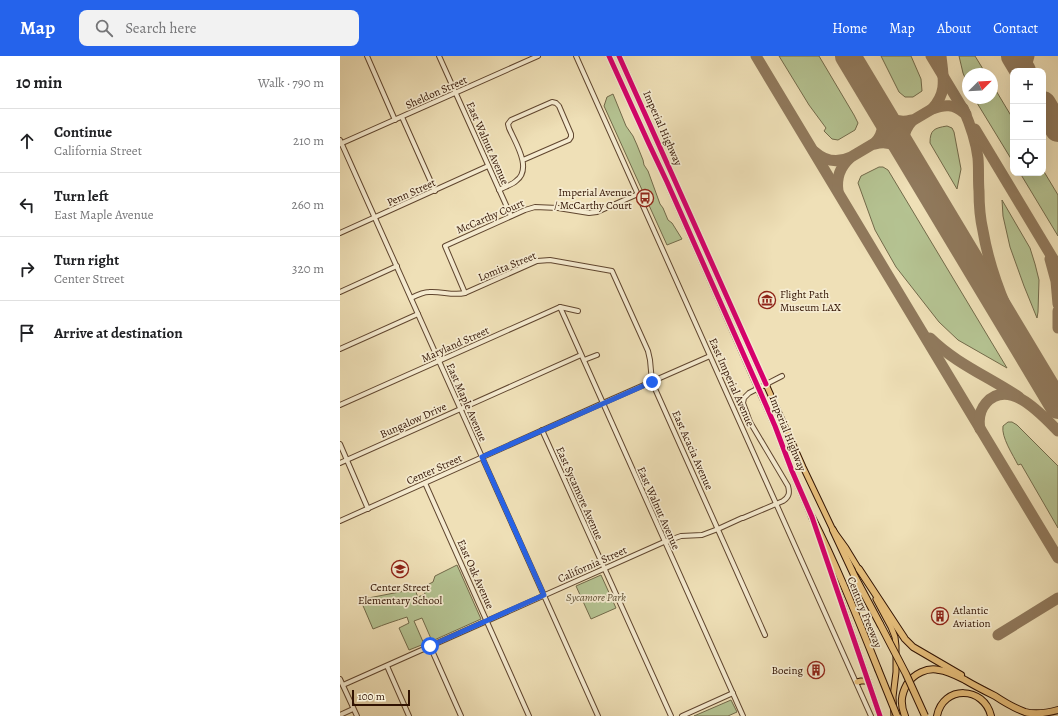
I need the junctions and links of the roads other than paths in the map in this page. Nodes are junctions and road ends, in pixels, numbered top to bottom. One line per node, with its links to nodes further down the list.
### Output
1 (367, 56): 9 (street)
2 (439, 56): 7 (street, East Walnut Avenue)
3 (538, 56): 7 (street, Sheldon Street)
4 (576, 56): 17 (street, East Imperial Avenue)
5 (609, 56): 14 (main road, Imperial Highway)
6 (619, 56): 13 (main road, Imperial Highway)
7 (456, 93): 8 (street, Sheldon Street); 12 (street, East Walnut Avenue)
8 (402, 117): 9 (street, Sheldon Street); 16 (street)
9 (395, 120): 10 (street, Sheldon Street)
10 (340, 142): 19 (street, East Maple Avenue)
11 (523, 160): 11 (street); 15 (street)
12 (488, 166): 15 (street, East Walnut Avenue); 16 (street, Penn Street)
13 (674, 178): 14 (main road); 37 (main road, Imperial Highway)
14 (667, 182): 38 (main road, Imperial Highway)
15 (499, 190): 18 (street, East Walnut Avenue)
16 (435, 191): 19 (street, Penn Street)
17 (638, 194): 18 (street, McCarthy Court); 32 (street, East Imperial Avenue)
18 (510, 216): 24 (street, McCarthy Court)
19 (375, 218): 20 (street, Penn Street); 21 (street, East Maple Avenue)
20 (340, 233)
21 (397, 266): 23 (street); 25 (street, East Maple Avenue)
22 (612, 271): 24 (street, Lomita Street); 36 (street, East Acacia Avenue)
23 (340, 292)
24 (466, 292): 25 (street, Lomita Street)
25 (411, 298): 28 (street, East Maple Avenue)
26 (560, 307): 27 (street); 30 (street, East Walnut Avenue); 34 (street, Maryland Street)
27 (578, 311)
28 (418, 314): 29 (street); 34 (street, East Maple Avenue)
29 (340, 349)
30 (581, 355): 33 (street, East Walnut Avenue); 41 (street, Bungalow Drive)
31 (597, 355): 33 (street)
32 (710, 356): 36 (street, Center Street); 48 (street, East Imperial Avenue)
33 (584, 360): 39 (street, East Walnut Avenue)
34 (439, 361): 40 (street, Maryland Street); 41 (street, East Maple Avenue)
35 (782, 376): 37 (street, California Street)
36 (652, 382): 39 (street, Center Street); 52 (street, East Acacia Avenue)
37 (766, 384): 38 (street, California Street); 53 (main road, Imperial Highway)
38 (758, 388): 48 (street, California Street); 50 (main road, Imperial Highway)
39 (603, 403): 42 (street, Center Street); 54 (street, East Walnut Avenue)
40 (340, 405)
41 (461, 409): 44 (street, East Maple Avenue); 45 (street, Bungalow Drive)
42 (542, 430): 44 (street, Center Street); 55 (street, East Sycamore Avenue)
43 (340, 444): 45 (street)
44 (482, 457): 47 (street, Center Street); 57 (street, East Maple Avenue)
45 (347, 460): 46 (street, Bungalow Drive); 49 (street)
46 (340, 462)
47 (425, 483): 49 (street, Center Street); 58 (street, East Oak Avenue)
48 (777, 503): 52 (street, California Street); 63 (street, East Imperial Avenue)
49 (368, 509): 51 (street, Center Street)
50 (812, 517): 64 (main road, Imperial Highway); 82 (highway, Century Freeway, bridge)
51 (340, 521)
52 (718, 529): 54 (street, California Street); 59 (street, East Acacia Avenue)
53 (833, 530): 56 (main road, Imperial Highway); 84 (highway, Century Freeway, bridge)
54 (664, 542): 55 (street, California Street); 67 (street, East Walnut Avenue)
55 (604, 568): 57 (street, California Street); 77 (street, East Sycamore Avenue)
56 (858, 569): 66 (highway); 82 (main road, Imperial Highway)
57 (544, 595): 58 (street, California Street); 76 (street, East Maple Avenue)
58 (487, 621): 60 (street, California Street); 75 (street, East Oak Avenue)
59 (765, 635)
60 (430, 646): 61 (street, California Street); 74 (street)
61 (387, 666): 65 (street, California Street); 73 (street)
62 (340, 679): 65 (street)
63 (857, 682): 64 (main road); 80 (street, East Imperial Avenue)
64 (868, 682): 81 (main road, Imperial Highway)
65 (343, 685): 68 (street)
66 (985, 691): 69 (highway); 83 (highway)
67 (733, 693): 78 (street); 79 (street, East Walnut Avenue)
68 (353, 709): 71 (street); 72 (street)
69 (1058, 711): 86 (highway)
70 (938, 713): 85 (highway)
71 (340, 714)
72 (356, 716)
73 (409, 716)
74 (461, 716)
75 (529, 716)
76 (598, 716)
77 (671, 716)
78 (682, 716)
79 (743, 716)
80 (872, 716)
81 (880, 716)
82 (895, 716)
83 (905, 716)
84 (925, 716)
85 (991, 716)
86 (1048, 716)

